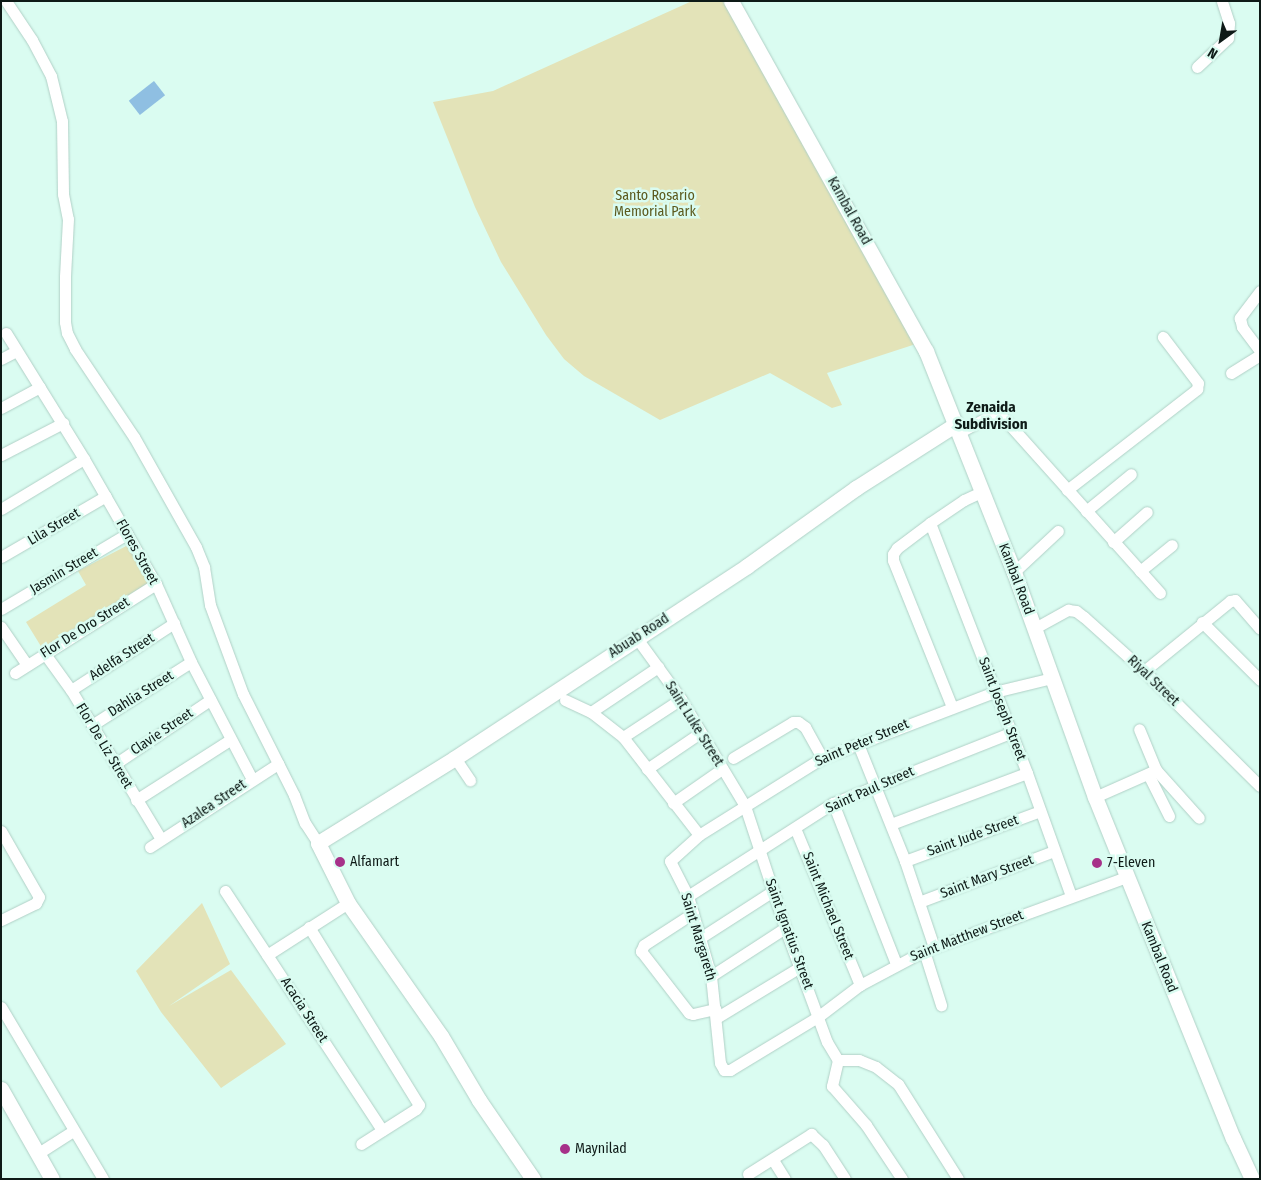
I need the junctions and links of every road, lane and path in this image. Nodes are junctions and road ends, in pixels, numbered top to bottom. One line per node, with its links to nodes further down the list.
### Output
1 (6, 1): 70 (street)
2 (731, 1): 16 (main road, Kambal Road)
3 (1222, 1): 4 (street)
4 (1197, 67)
5 (1260, 291): 9 (street)
6 (6, 333): 8 (street, Flores Street)
7 (1163, 337): 20 (street)
8 (16, 351): 11 (street); 13 (street, Flores Street)
9 (1260, 351)
10 (1260, 355): 12 (street)
11 (1, 360)
12 (1231, 373)
13 (40, 387): 14 (street); 15 (street, Flores Street)
14 (1, 408)
15 (62, 423): 17 (street); 18 (street, Flores Street)
16 (958, 428): 20 (street); 21 (main road, Kambal Road); 66 (main road, Abuab Road)
17 (1, 455)
18 (84, 459): 22 (street, Flores Street); 23 (street)
19 (1131, 474): 24 (street)
20 (1067, 490): 24 (street)
21 (983, 491): 26 (street); 33 (main road, Kambal Road)
22 (106, 496): 28 (street, Flores Street); 31 (street, Lila Street)
23 (1, 509)
24 (1086, 511): 29 (street)
25 (1147, 512): 29 (street)
26 (930, 523): 53 (street, Saint Joseph Street); 57 (street)
27 (1058, 531): 33 (street)
28 (127, 534): 34 (street, Flores Street); 36 (street, Jasmin Street)
29 (1113, 542): 32 (street)
30 (1172, 545): 32 (street)
31 (1, 557)
32 (1140, 571): 35 (street)
33 (1014, 572): 41 (main road, Kambal Road)
34 (156, 584): 39 (street, Flores Street); 44 (street, Flor De Oro Street)
35 (1160, 593)
36 (1, 609)
37 (1255, 613): 38 (street); 42 (street)
38 (1202, 622): 48 (street); 51 (street)
39 (174, 624): 45 (street, Flores Street); 52 (street, Adelfa Street)
40 (1, 627): 46 (street)
41 (1035, 628): 48 (street, Riyal Street); 50 (main road, Kambal Road)
42 (1260, 629)
43 (641, 644): 47 (street, Saint Luke Street)
44 (45, 654): 46 (street, Flor De Oro Street); 52 (street, Flor De Liz Street)
45 (191, 662): 54 (street, Flores Street); 59 (street, Dahlia Street)
46 (27, 665): 49 (street, Flor De Oro Street)
47 (658, 667): 56 (street, Saint Luke Street); 58 (street)
48 (1144, 671): 78 (street, Riyal Street)
49 (15, 673)
50 (1052, 678): 53 (street, Saint Peter Street); 79 (main road, Kambal Road)
51 (1260, 680)
52 (71, 690): 59 (street, Flor De Liz Street)
53 (994, 692): 57 (street, Saint Peter Street); 62 (street, Saint Joseph Street)
54 (210, 700): 64 (street, Flores Street); 69 (street, Clavie Street)
55 (565, 700): 58 (street)
56 (681, 700): 61 (street, Saint Luke Street); 63 (street)
57 (952, 707): 65 (street, Saint Peter Street)
58 (591, 712): 63 (street)
59 (92, 725): 69 (street, Flor De Liz Street)
60 (1139, 729): 73 (street)
61 (700, 733): 71 (street, Saint Luke Street); 72 (street)
62 (1010, 733): 74 (street, Saint Joseph Street); 77 (street, Saint Paul Street)
63 (623, 738): 72 (street)
64 (230, 740): 75 (street, Flores Street); 80 (street)
65 (858, 744): 68 (street, Saint Peter Street); 77 (street)
66 (455, 758): 76 (street); 92 (main road, Abuab Road)
67 (733, 758): 68 (street)
68 (822, 758): 83 (street, Saint Peter Street)
69 (115, 764): 80 (street, Flor De Liz Street)
70 (278, 764): 75 (street, Azalea Street); 92 (street)
71 (722, 769): 81 (street); 83 (street, Saint Luke Street)
72 (647, 770): 81 (street)
73 (1152, 772): 79 (street); 85 (street); 86 (street)
74 (1026, 773): 84 (street, Saint Joseph Street); 87 (street)
75 (252, 779): 91 (street, Azalea Street)
76 (470, 780)
77 (876, 785): 82 (street, Saint Paul Street); 87 (street)
78 (1260, 786)
79 (1095, 797): 98 (main road, Kambal Road)
80 (136, 800): 91 (street, Flor De Liz Street)
81 (673, 802): 90 (street)
82 (833, 803): 88 (street, Saint Paul Street); 112 (street)
83 (745, 806): 90 (street, Saint Peter Street); 94 (street, Saint Ignatius Street)
84 (1040, 811): 95 (street, Saint Joseph Street); 96 (street, Saint Jude Street)
85 (1169, 816)
86 (1199, 818)
87 (891, 824): 96 (street)
88 (795, 828): 94 (street, Saint Paul Street); 115 (street, Saint Michael Street)
89 (1, 831): 106 (street)
90 (699, 836): 97 (street, Saint Peter Street)
91 (161, 839): 93 (street, Azalea Street)
92 (318, 843): 104 (main road)
93 (150, 847)
94 (759, 851): 99 (street, Saint Ignatius Street); 101 (street, Saint Paul Street)
95 (1054, 851): 102 (street, Saint Joseph Street); 103 (street, Saint Mary Street)
96 (905, 861): 103 (street)
97 (670, 866): 101 (street, Saint Margareth)
98 (1126, 877): 102 (street, Saint Matthew Street); 136 (main road, Kambal Road)
99 (772, 890): 108 (street, Saint Ignatius Street); 109 (street)
100 (225, 891): 111 (street, Acacia Street)
101 (688, 896): 105 (street, Saint Margareth)
102 (1071, 896): 110 (street, Saint Matthew Street)
103 (919, 902): 110 (street)
104 (348, 903): 107 (street); 131 (main road)
105 (692, 913): 109 (street, Saint Margareth); 118 (street)
106 (2, 918)
107 (309, 928): 111 (street); 124 (street)
108 (785, 928): 113 (street, Saint Ignatius Street); 114 (street)
109 (700, 938): 114 (street, Saint Margareth)
110 (929, 949): 112 (street, Saint Matthew Street); 116 (street)
111 (267, 955): 124 (street, Acacia Street)
112 (896, 964): 115 (street, Saint Matthew Street)
113 (800, 967): 118 (street); 119 (street, Saint Ignatius Street)
114 (711, 976): 118 (street, Saint Margareth)
115 (860, 985): 119 (street, Saint Matthew Street)
116 (941, 1005)
117 (1, 1007): 123 (street)
118 (716, 1014): 121 (street, Saint Margareth)
119 (819, 1016): 120 (street, Saint Ignatius Street); 121 (street, Saint Matthew Street)
120 (838, 1060): 134 (street); 135 (street)
121 (724, 1070)
122 (1, 1090): 126 (main road)
123 (73, 1130): 126 (street); 130 (street)
124 (382, 1130): 125 (street)
125 (361, 1144)
126 (37, 1154): 129 (main road)
127 (773, 1160): 128 (street); 132 (street); 133 (street)
128 (748, 1174)
129 (52, 1179)
130 (103, 1179)
131 (534, 1179)
132 (785, 1179)
133 (845, 1179)
134 (902, 1179)
135 (958, 1179)
136 (1252, 1179)

